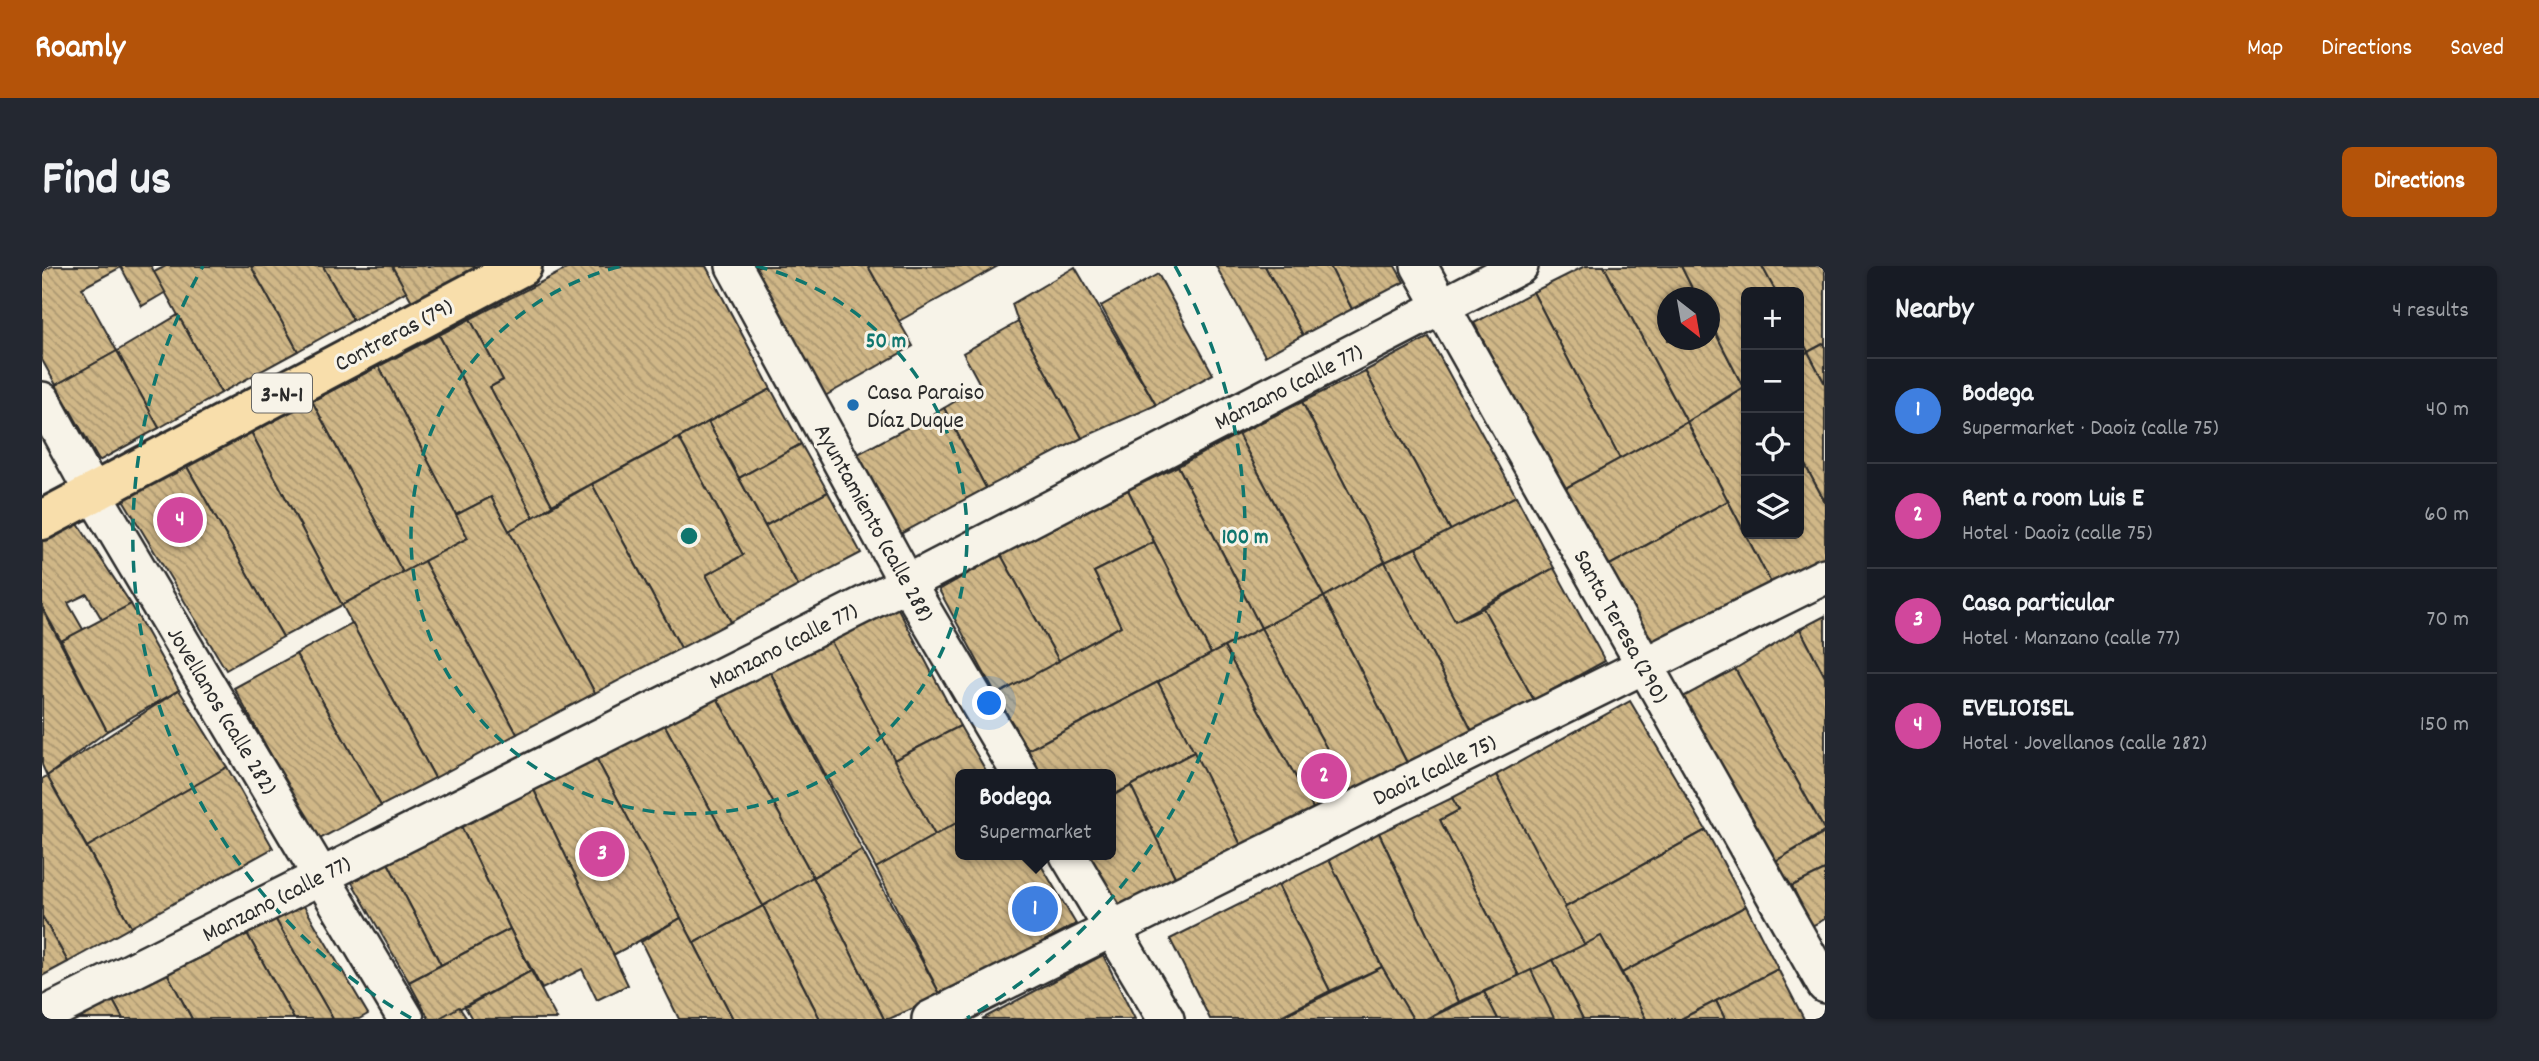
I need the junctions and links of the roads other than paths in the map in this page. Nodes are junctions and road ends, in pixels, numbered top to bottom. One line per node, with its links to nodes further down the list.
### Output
1 (522, 266): 7 (main road, Contreras (79) / 3-N-1)
2 (734, 266): 10 (street, Ayuntamiento (calle 288))
3 (1419, 266): 5 (street, Santa Teresa (290))
4 (1520, 266): 5 (street, Manzano (calle 77))
5 (1442, 306): 10 (street, Manzano (calle 77)); 11 (street, Santa Teresa (290))
6 (42, 400): 7 (street, Jovellanos (calle 282))
7 (93, 493): 8 (main road, Contreras (79) / 3-N-1); 14 (street, Jovellanos (calle 282))
8 (42, 520)
9 (1825, 576): 11 (street, Daoiz (calle 75))
10 (907, 583): 12 (street, Ayuntamiento (calle 288)); 14 (street, Manzano (calle 77))
11 (1644, 666): 15 (street, Daoiz (calle 75)); 16 (street, Santa Teresa (290))
12 (1017, 769)
13 (1071, 860): 15 (street)
14 (321, 875): 17 (street, Manzano (calle 77)); 18 (street, Jovellanos (calle 282))
15 (1112, 929): 19 (street, Daoiz (calle 75)); 20 (street)
16 (1825, 985)
17 (42, 1016)
18 (406, 1019)
19 (930, 1019)
20 (1166, 1019)

